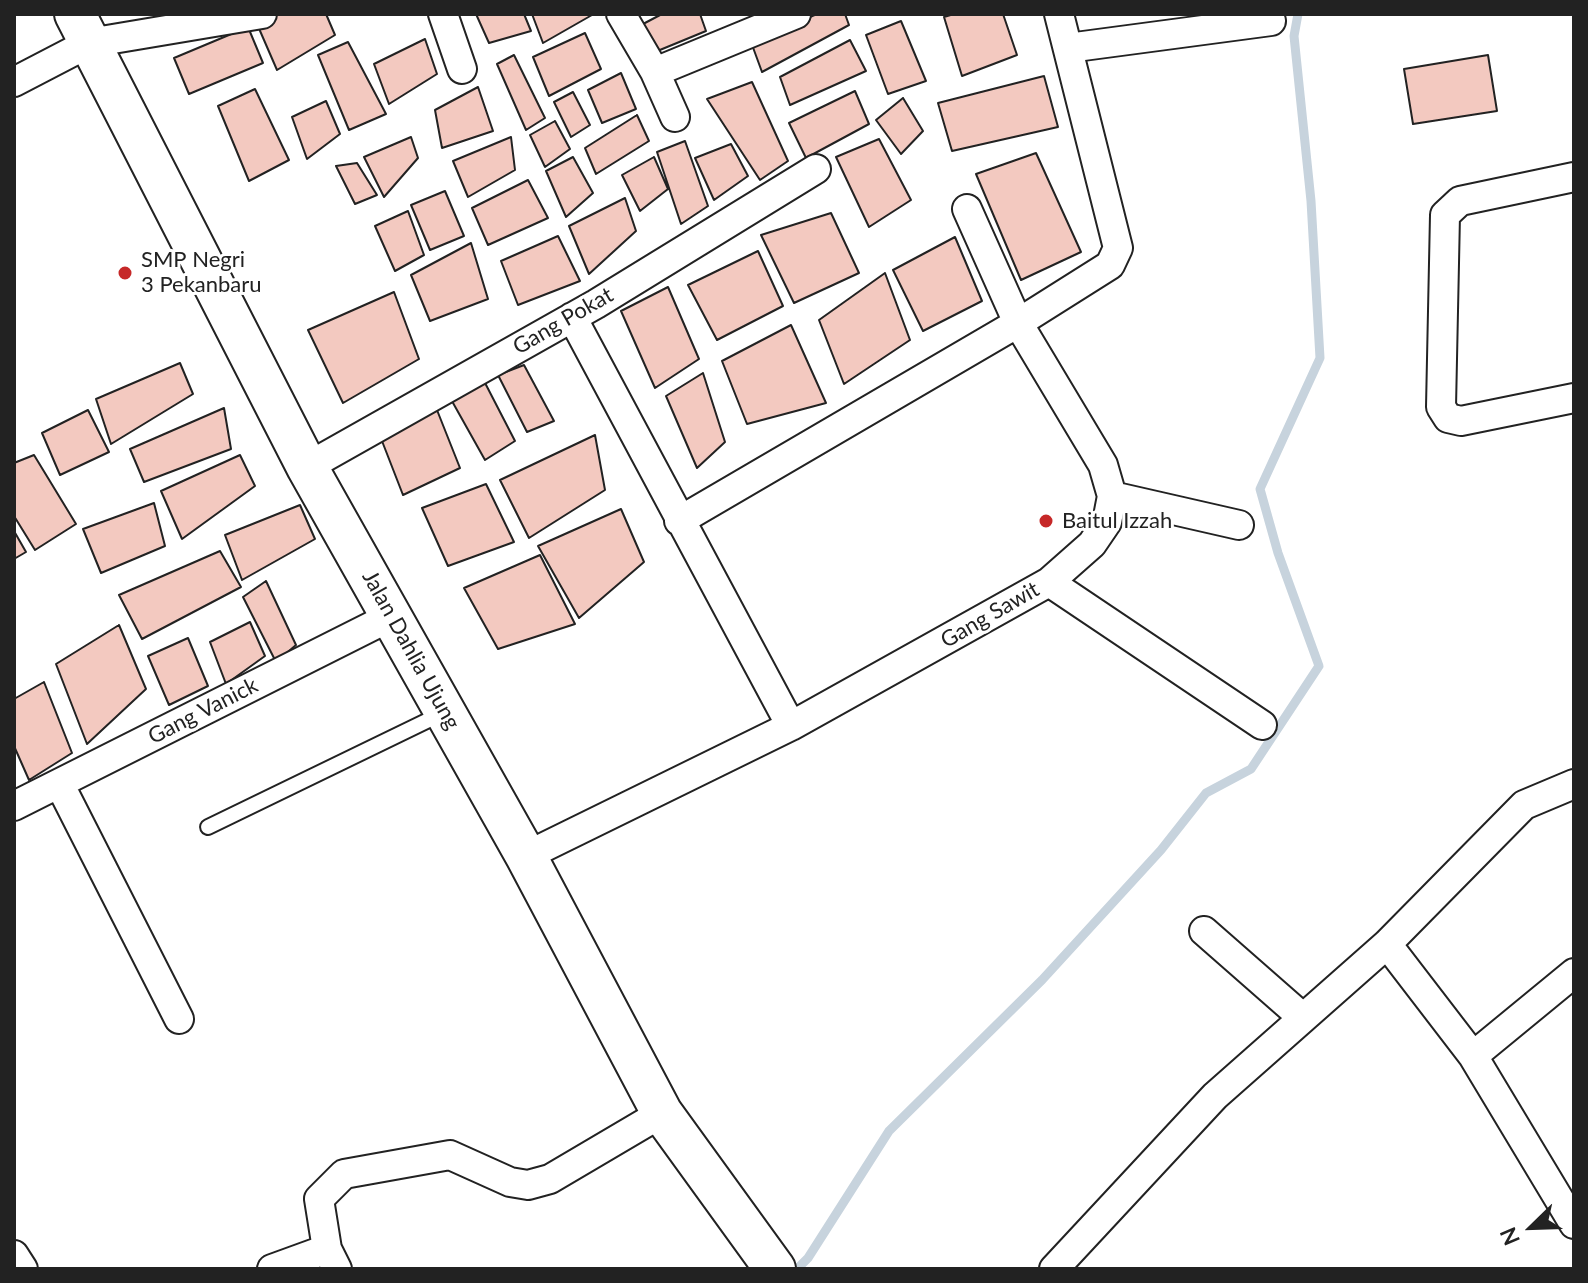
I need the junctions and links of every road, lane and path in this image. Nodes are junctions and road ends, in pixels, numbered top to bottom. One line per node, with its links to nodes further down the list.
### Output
1 (262, 14): 7 (street)
2 (443, 14): 9 (street)
3 (621, 14): 10 (street)
4 (796, 14): 10 (street)
5 (1059, 14): 8 (street)
6 (1271, 21): 8 (street)
7 (82, 28): 11 (street); 19 (main road, Jalan Dahlia Ujung)
8 (1068, 48): 17 (street)
9 (462, 69)
10 (655, 72): 12 (street)
11 (14, 82)
12 (675, 117)
13 (816, 169): 16 (street, Gang Pokat)
14 (1574, 177): 18 (street)
15 (967, 209): 17 (street)
16 (572, 317): 19 (street, Gang Pokat); 21 (street)
17 (1018, 323): 20 (street); 21 (street)
18 (1574, 398)
19 (307, 467): 24 (main road, Jalan Dahlia Ujung)
20 (1112, 496): 22 (street); 23 (street)
21 (679, 521): 27 (street)
22 (1239, 525)
23 (1049, 582): 26 (street, Gang Sawit); 27 (street, Gang Sawit)
24 (392, 616): 25 (main road, Jalan Dahlia Ujung); 29 (street, Gang Vanick)
25 (445, 712): 31 (lane); 32 (main road, Jalan Dahlia Ujung)
26 (1262, 725)
27 (791, 726): 32 (street, Gang Sawit)
28 (1574, 784): 34 (street)
29 (60, 785): 30 (street, Gang Vanick); 37 (street)
30 (14, 806)
31 (208, 827)
32 (526, 856): 39 (main road, Jalan Dahlia Ujung)
33 (1204, 931): 36 (street)
34 (1387, 944): 36 (street); 38 (street)
35 (1574, 973): 38 (street)
36 (1302, 1017): 46 (street)
37 (179, 1019)
38 (1473, 1056): 40 (street)
39 (662, 1113): 42 (street); 43 (main road, Jalan Dahlia Ujung)
40 (1574, 1224)
41 (14, 1255): 44 (street)
42 (332, 1259): 45 (street)
43 (773, 1266)
44 (23, 1269)
45 (272, 1269)
46 (1054, 1269)

